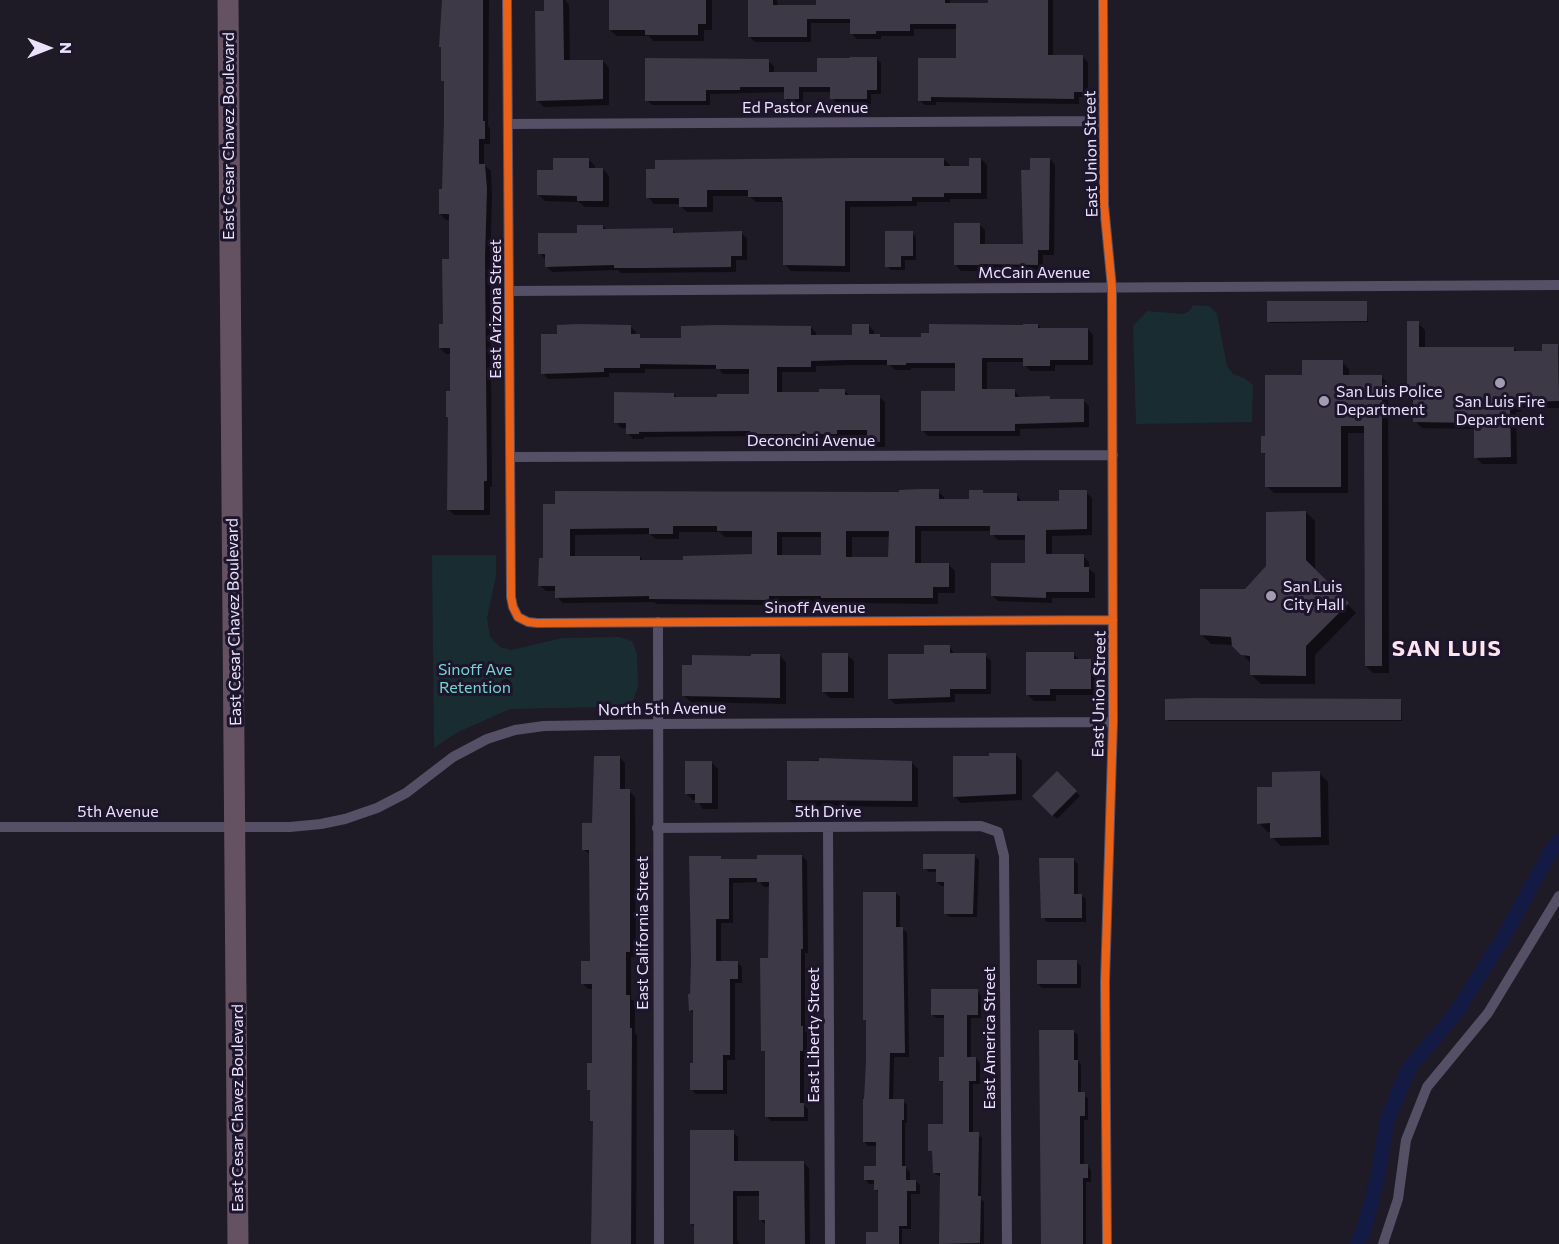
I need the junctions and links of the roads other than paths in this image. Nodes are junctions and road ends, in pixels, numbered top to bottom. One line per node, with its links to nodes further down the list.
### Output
1 (228, 0): 17 (highway, East Cesar Chavez Boulevard)
2 (507, 0): 5 (street, East Arizona Street)
3 (1103, 0): 4 (street, East Union Street)
4 (1103, 121): 5 (street, Ed Pastor Avenue); 7 (street, East Union Street)
5 (508, 124): 8 (street, East Arizona Street)
6 (1559, 285): 7 (street, McCain Avenue)
7 (1112, 288): 8 (street, McCain Avenue); 9 (street, East Union Street)
8 (509, 291): 10 (street, East Arizona Street)
9 (1113, 455): 10 (street, Deconcini Avenue); 12 (street, East Union Street)
10 (510, 457): 11 (street, East Arizona Street)
11 (518, 617): 13 (street, Sinoff Avenue)
12 (1113, 620): 13 (street, Sinoff Avenue); 14 (street, East Union Street)
13 (658, 622): 15 (street, East California Street)
14 (1113, 722): 15 (street, North 5th Avenue); 26 (street, East Union Street)
15 (657, 724): 17 (street, North 5th Avenue); 19 (street, East California Street)
16 (0, 827): 17 (street, 5th Avenue)
17 (236, 827): 22 (highway, East Cesar Chavez Boulevard)
18 (828, 827): 19 (street, 5th Drive); 20 (street, 5th Drive); 24 (street, East Liberty Street)
19 (657, 828): 23 (street, East California Street)
20 (998, 832): 25 (street, East America Street)
21 (1559, 896): 27 (street)
22 (238, 1244)
23 (659, 1244)
24 (830, 1244)
25 (1007, 1244)
26 (1107, 1244)
27 (1383, 1244)

